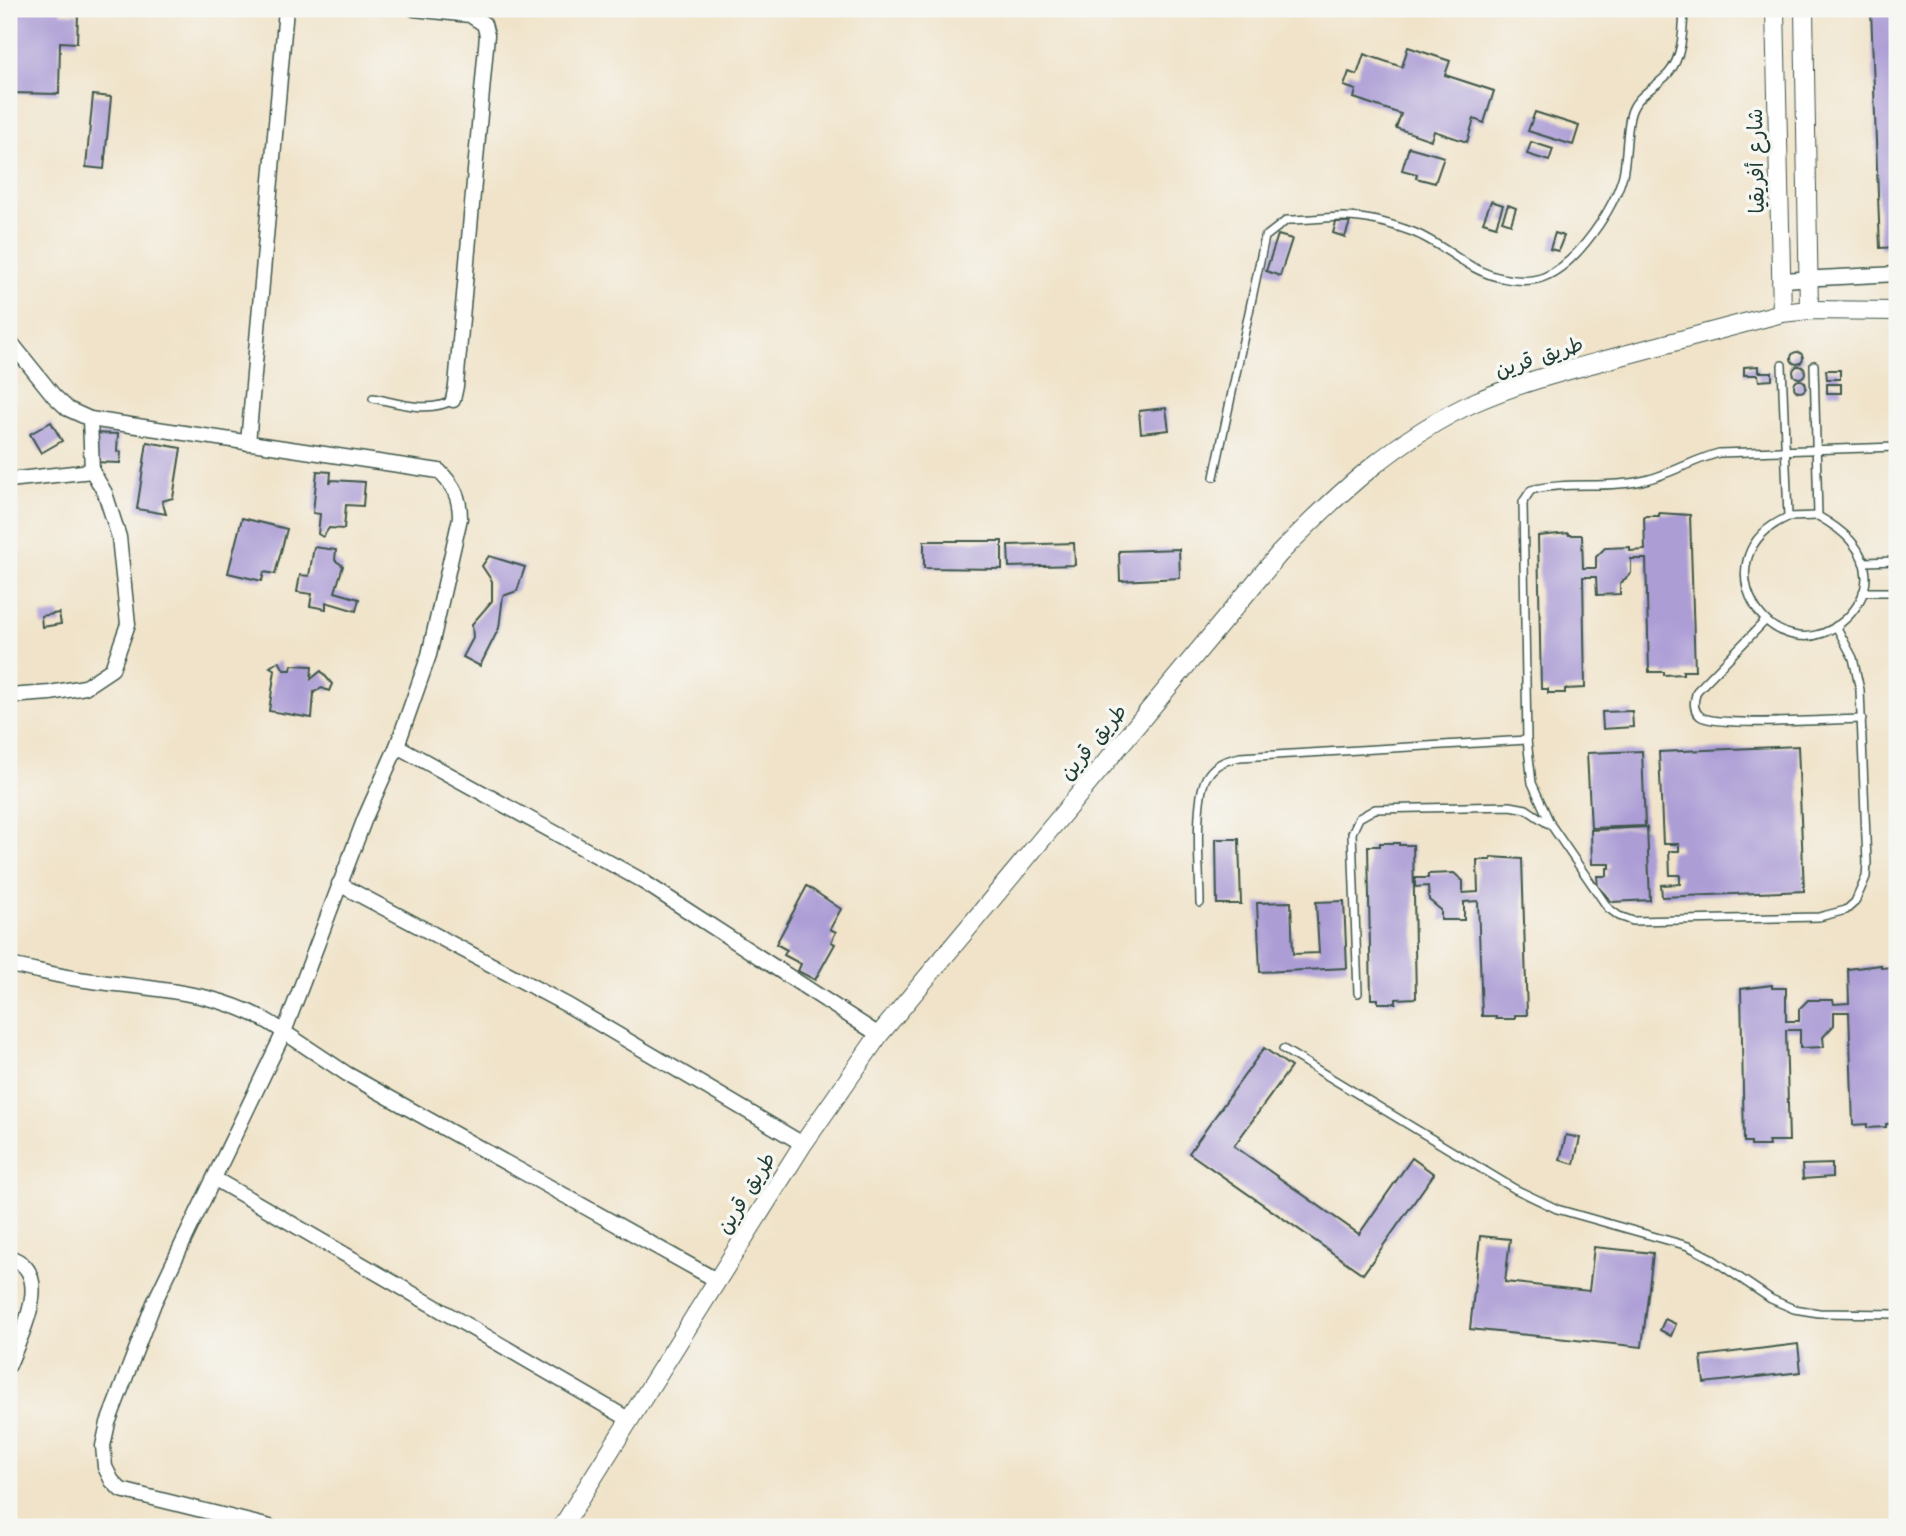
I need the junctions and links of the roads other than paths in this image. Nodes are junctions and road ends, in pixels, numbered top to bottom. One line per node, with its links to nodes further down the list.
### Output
1 (286, 9): 18 (street)
2 (414, 9): 16 (street)
3 (1684, 9): 23 (lane)
4 (1775, 9): 8 (street, شارع أفريقيا)
5 (1804, 9): 7 (street)
6 (1897, 274): 7 (street)
7 (1809, 278): 8 (street); 9 (street)
8 (1781, 280): 11 (street, شارع أفريقيا)
9 (1810, 310): 10 (street, طريق قرين); 11 (street, طريق قرين)
10 (1897, 311)
11 (1782, 313): 43 (street, طريق قرين)
12 (9, 340): 17 (street)
13 (1782, 365): 21 (lane)
14 (1814, 365): 20 (lane)
15 (373, 398): 16 (lane)
16 (453, 400)
17 (90, 419): 18 (street); 22 (street)
18 (248, 443): 36 (street)
19 (1897, 447): 20 (lane)
20 (1816, 450): 21 (lane); 25 (lane)
21 (1786, 451): 26 (lane); 35 (lane)
22 (92, 471): 24 (street); 33 (street)
23 (1214, 477)
24 (9, 480)
25 (1818, 516): 26 (lane); 28 (lane)
26 (1788, 517): 31 (lane)
27 (1897, 561): 28 (lane)
28 (1863, 562): 29 (lane)
29 (1863, 592): 30 (lane); 32 (lane)
30 (1897, 592)
31 (1765, 621): 32 (lane); 34 (lane)
32 (1836, 626): 34 (lane)
33 (9, 696)
34 (1862, 719): 37 (lane)
35 (1527, 740): 37 (lane); 39 (lane)
36 (397, 746): 38 (street); 43 (street)
37 (1550, 825): 41 (lane)
38 (339, 884): 42 (street); 45 (street)
39 (1200, 903)
40 (9, 965): 42 (street)
41 (1358, 993)
42 (284, 1032): 46 (street); 48 (street)
43 (879, 1035): 45 (street, طريق قرين)
44 (1283, 1049): 49 (lane)
45 (803, 1143): 48 (street, طريق قرين)
46 (215, 1179): 51 (street); 52 (street)
47 (9, 1257): 50 (street)
48 (718, 1281): 51 (street, طريق قرين)
49 (1897, 1314)
50 (9, 1365)
51 (630, 1420): 53 (street, طريق قرين)
52 (270, 1527)
53 (562, 1527)

